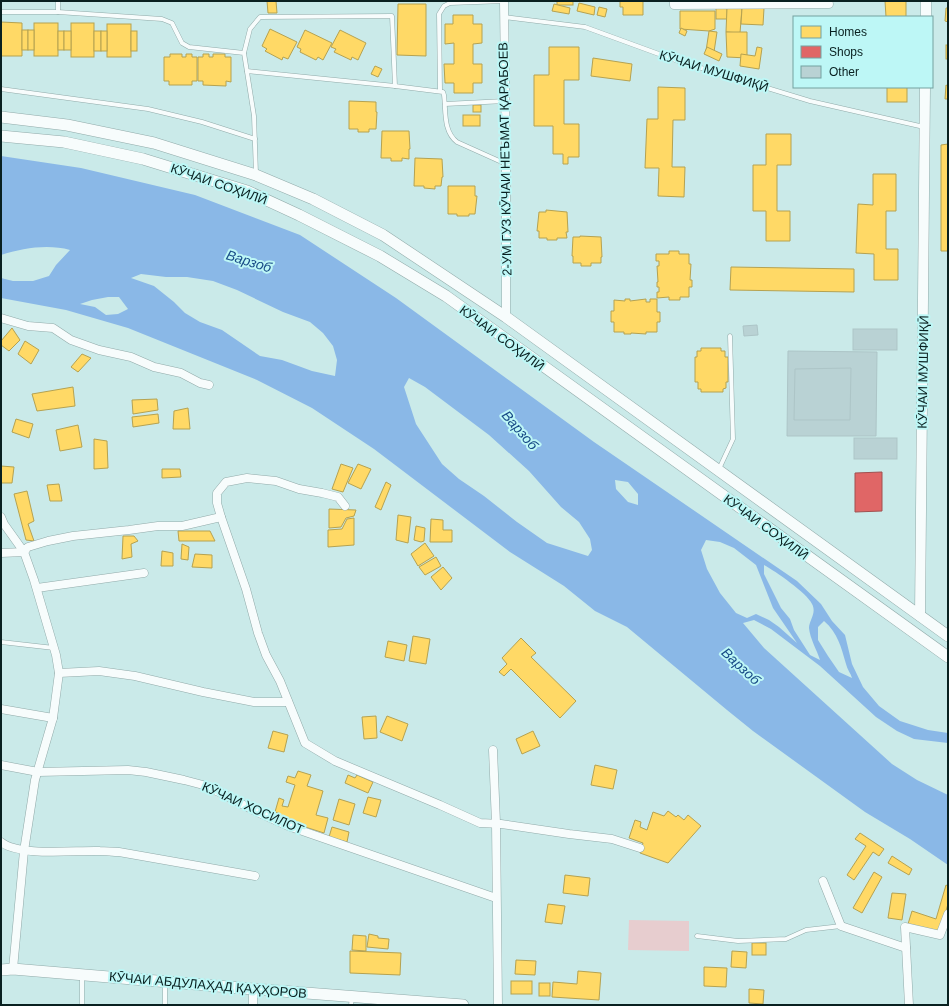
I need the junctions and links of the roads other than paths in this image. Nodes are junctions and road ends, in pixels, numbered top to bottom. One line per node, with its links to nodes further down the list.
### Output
1 (58, 1): 7 (lane)
2 (504, 1): 9 (street, 2-УМ ГУЗ КӮЧАИ НЕЪМАТ ҚАРАБОЕВ); 15 (lane)
3 (674, 1): 5 (street)
4 (926, 1): 8 (street)
5 (829, 4)
6 (1, 12): 7 (lane)
7 (58, 12): 10 (lane)
8 (926, 16)
9 (504, 17): 16 (street, 2-УМ ГУЗ КӮЧАИ НЕЪМАТ ҚАРАБОЕВ); 19 (lane, КӮЧАИ МУШФИҚӢ)
10 (244, 53): 11 (lane); 12 (lane)
11 (247, 71): 12 (lane); 21 (lane)
12 (395, 86): 15 (lane)
13 (925, 88): 19 (street, КӮЧАИ МУШФИҚӢ)
14 (1, 89): 21 (lane)
15 (440, 91): 17 (lane)
16 (505, 101): 17 (lane); 22 (street, 2-УМ ГУЗ КӮЧАИ НЕЪМАТ ҚАРАБОЕВ)
17 (445, 104): 22 (lane)
18 (1, 117): 23 (main road, КӮЧАИ СОҲИЛӢ)
19 (925, 128): 36 (street, КӮЧАИ МУШФИҚӢ)
20 (1, 136): 40 (main road, КӮЧАИ СОҲИЛӢ)
21 (255, 139): 23 (lane)
22 (506, 164): 24 (street, 2-УМ ГУЗ КӮЧАИ НЕЪМАТ ҚАРАБОЕВ)
23 (256, 175): 24 (main road, КӮЧАИ СОҲИЛӢ)
24 (506, 317): 28 (main road, КӮЧАИ СОҲИЛӢ)
25 (1, 318): 27 (street)
26 (730, 336): 28 (lane)
27 (209, 385)
28 (718, 470): 36 (main road, КӮЧАИ СОҲИЛӢ)
29 (345, 506): 31 (street)
30 (1, 517): 32 (street)
31 (222, 517): 32 (street); 42 (street)
32 (24, 552): 33 (street); 35 (street)
33 (1, 553)
34 (144, 573): 35 (street)
35 (37, 588): 39 (street)
36 (920, 616): 37 (main road, КӮЧАИ СОҲИЛӢ)
37 (948, 636)
38 (1, 642): 39 (lane)
39 (54, 648): 41 (street)
40 (948, 657)
41 (59, 673): 42 (street); 44 (street)
42 (288, 702): 48 (street)
43 (1, 709): 44 (street)
44 (53, 718): 47 (street)
45 (493, 750): 48 (street)
46 (1, 765): 47 (street, КӮЧАИ ХОСИЛОТ)
47 (38, 772): 51 (street); 54 (street, КӮЧАИ ХОСИЛОТ)
48 (496, 823): 50 (street); 54 (street)
49 (1, 842): 51 (street)
50 (640, 848)
51 (24, 851): 52 (street); 59 (street)
52 (255, 876)
53 (823, 881): 56 (street)
54 (496, 898): 69 (street)
55 (948, 914): 58 (street)
56 (841, 926): 57 (lane); 58 (street)
57 (697, 936)
58 (906, 948): 70 (street)
59 (13, 969): 60 (main road, КӮЧАИ АБДУЛАҲАД ҚАҲҲОРОВ); 61 (main road, КӮЧАИ АБДУЛАҲАД ҚАҲҲОРОВ)
60 (1, 970)
61 (82, 975): 62 (main road, КӮЧАИ АБДУЛАҲАД ҚАҲҲОРОВ); 65 (lane)
62 (165, 982): 63 (main road, КӮЧАИ АБДУЛАҲАД ҚАҲҲОРОВ); 66 (lane)
63 (253, 989): 64 (main road, КӮЧАИ АБДУЛАҲАД ҚАҲҲОРОВ); 67 (street)
64 (351, 1001): 68 (main road, КӮЧАИ АБДУЛАҲАД ҚАҲҲОРОВ)
65 (82, 1005)
66 (165, 1005)
67 (252, 1005)
68 (463, 1005)
69 (498, 1005)
70 (909, 1005)

